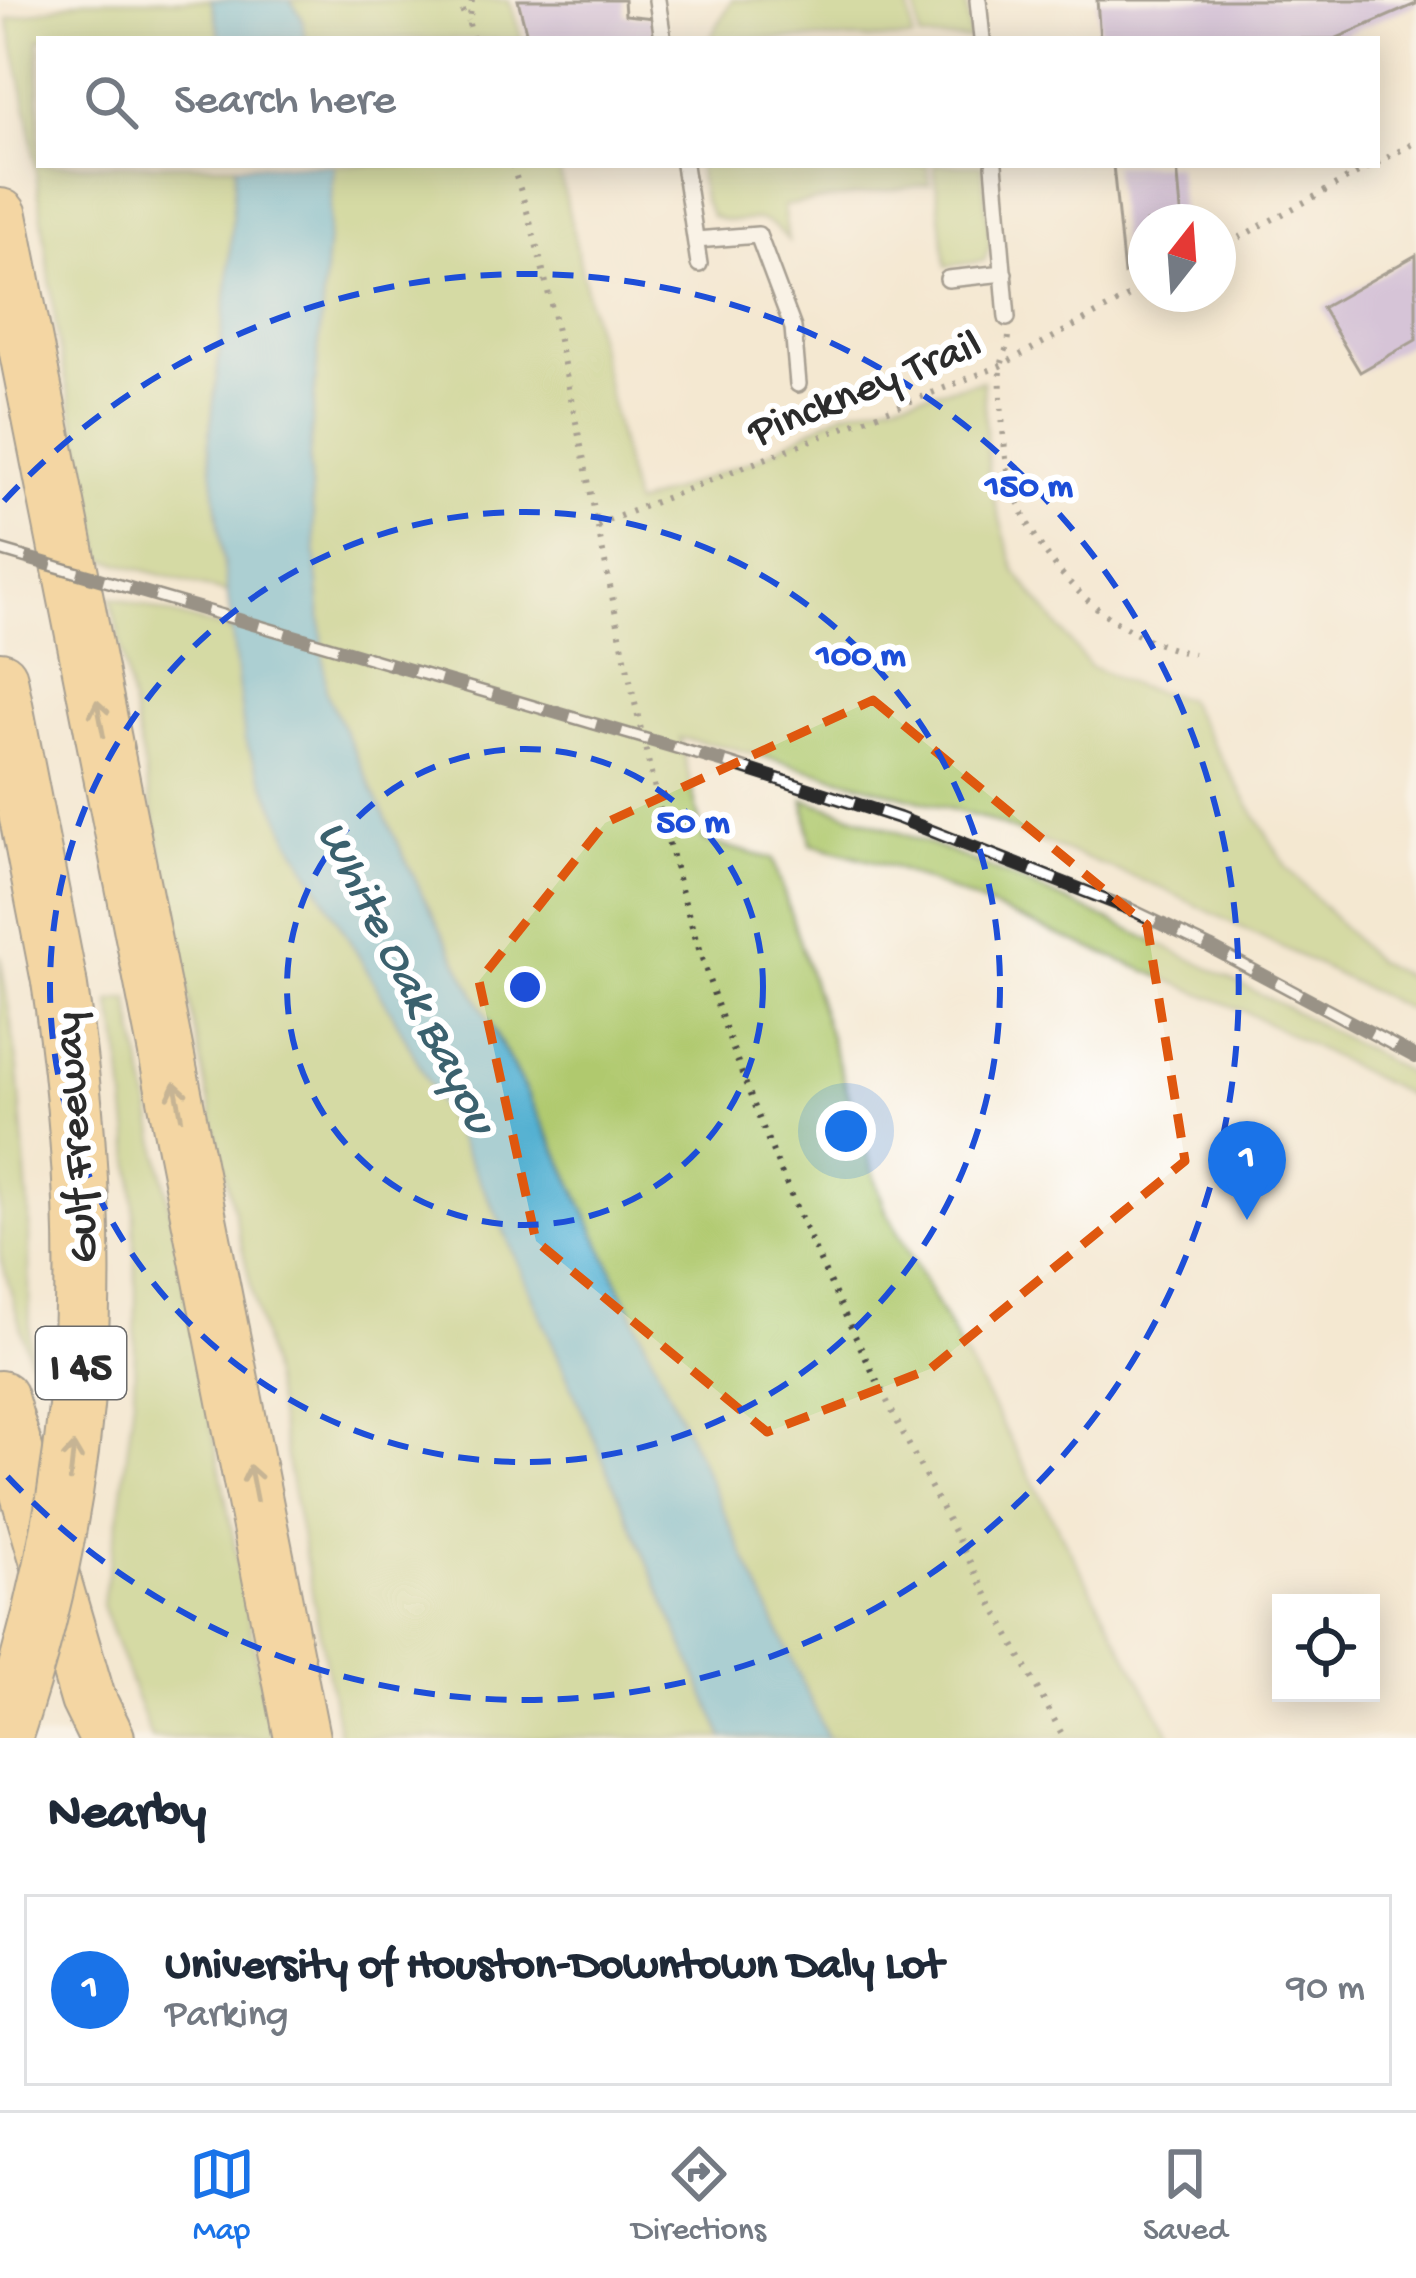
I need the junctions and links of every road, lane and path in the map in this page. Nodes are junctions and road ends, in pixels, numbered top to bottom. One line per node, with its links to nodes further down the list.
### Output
1 (456, 0): 5 (path)
2 (472, 0): 5 (path)
3 (657, 0): 7 (lane)
4 (978, 0): 8 (lane)
5 (470, 24): 6 (path)
6 (472, 36)
7 (663, 36)
8 (982, 36)
9 (1416, 142): 10 (path)
10 (1380, 161)
11 (513, 168): 25 (path)
12 (684, 168): 17 (lane)
13 (994, 168): 19 (lane)
14 (1368, 168): 16 (path)
15 (0, 216): 29 (highway, one-way to 15)
16 (1236, 239)
17 (696, 240): 18 (lane); 24 (lane)
18 (699, 264)
19 (1004, 273): 20 (lane); 22 (lane)
20 (948, 279)
21 (1128, 297): 23 (path, Pinckney Trail)
22 (1007, 318): 23 (path)
23 (1000, 366): 25 (path, Pinckney Trail); 26 (path)
24 (798, 384)
25 (598, 525): 34 (path)
26 (1192, 654)
27 (0, 680): 31 (highway, Gulf Freeway / I 45, one-way to 27, bridge)
28 (0, 1398): 30 (highway)
29 (275, 1598): 32 (highway); 33 (highway)
30 (98, 1725)
31 (4, 1738)
32 (302, 1738)
33 (316, 1738)
34 (1064, 1738)

